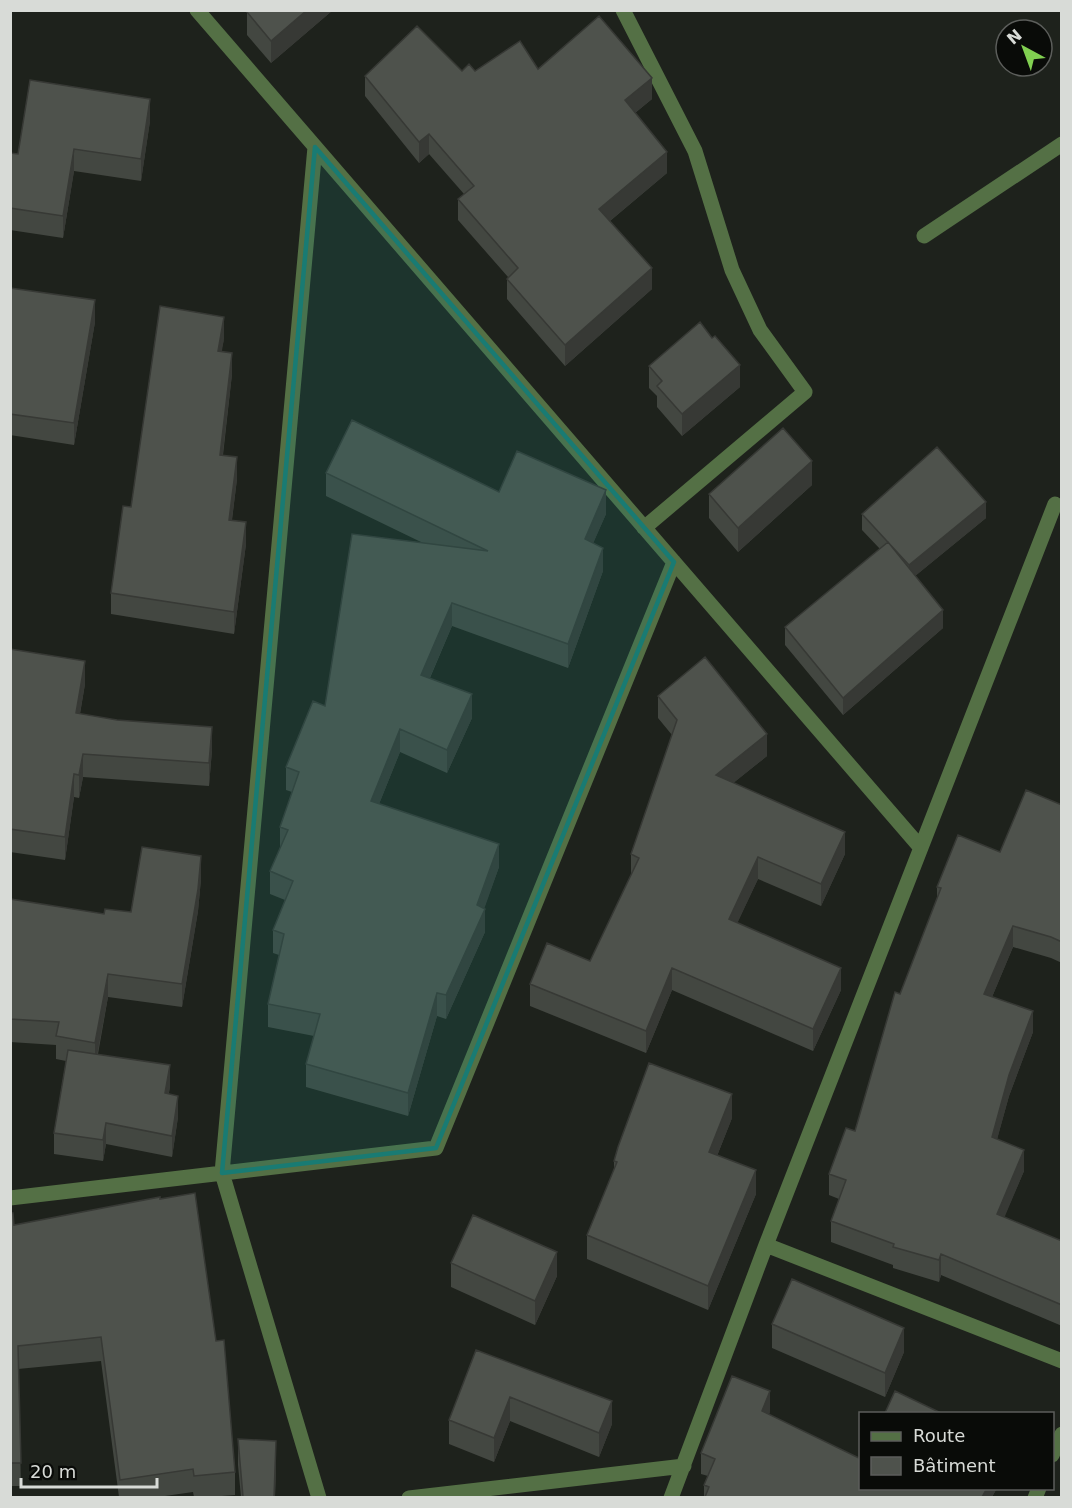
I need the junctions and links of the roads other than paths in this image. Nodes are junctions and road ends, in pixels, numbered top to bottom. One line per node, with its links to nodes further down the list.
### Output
1 (197, 10): 4 (street)
2 (623, 10): 7 (street)
3 (1062, 144): 5 (street)
4 (315, 147): 7 (street); 10 (street)
5 (924, 236)
6 (1055, 504): 9 (street)
7 (644, 528): 8 (street)
8 (674, 562): 9 (street); 10 (street)
9 (921, 848): 12 (street)
10 (222, 1173): 11 (street); 17 (street)
11 (10, 1198)
12 (766, 1245): 13 (street); 16 (street)
13 (1062, 1361)
14 (1062, 1434): 15 (street)
15 (1054, 1453)
16 (684, 1466): 18 (street); 19 (street)
17 (319, 1497)
18 (409, 1497)
19 (671, 1497)

